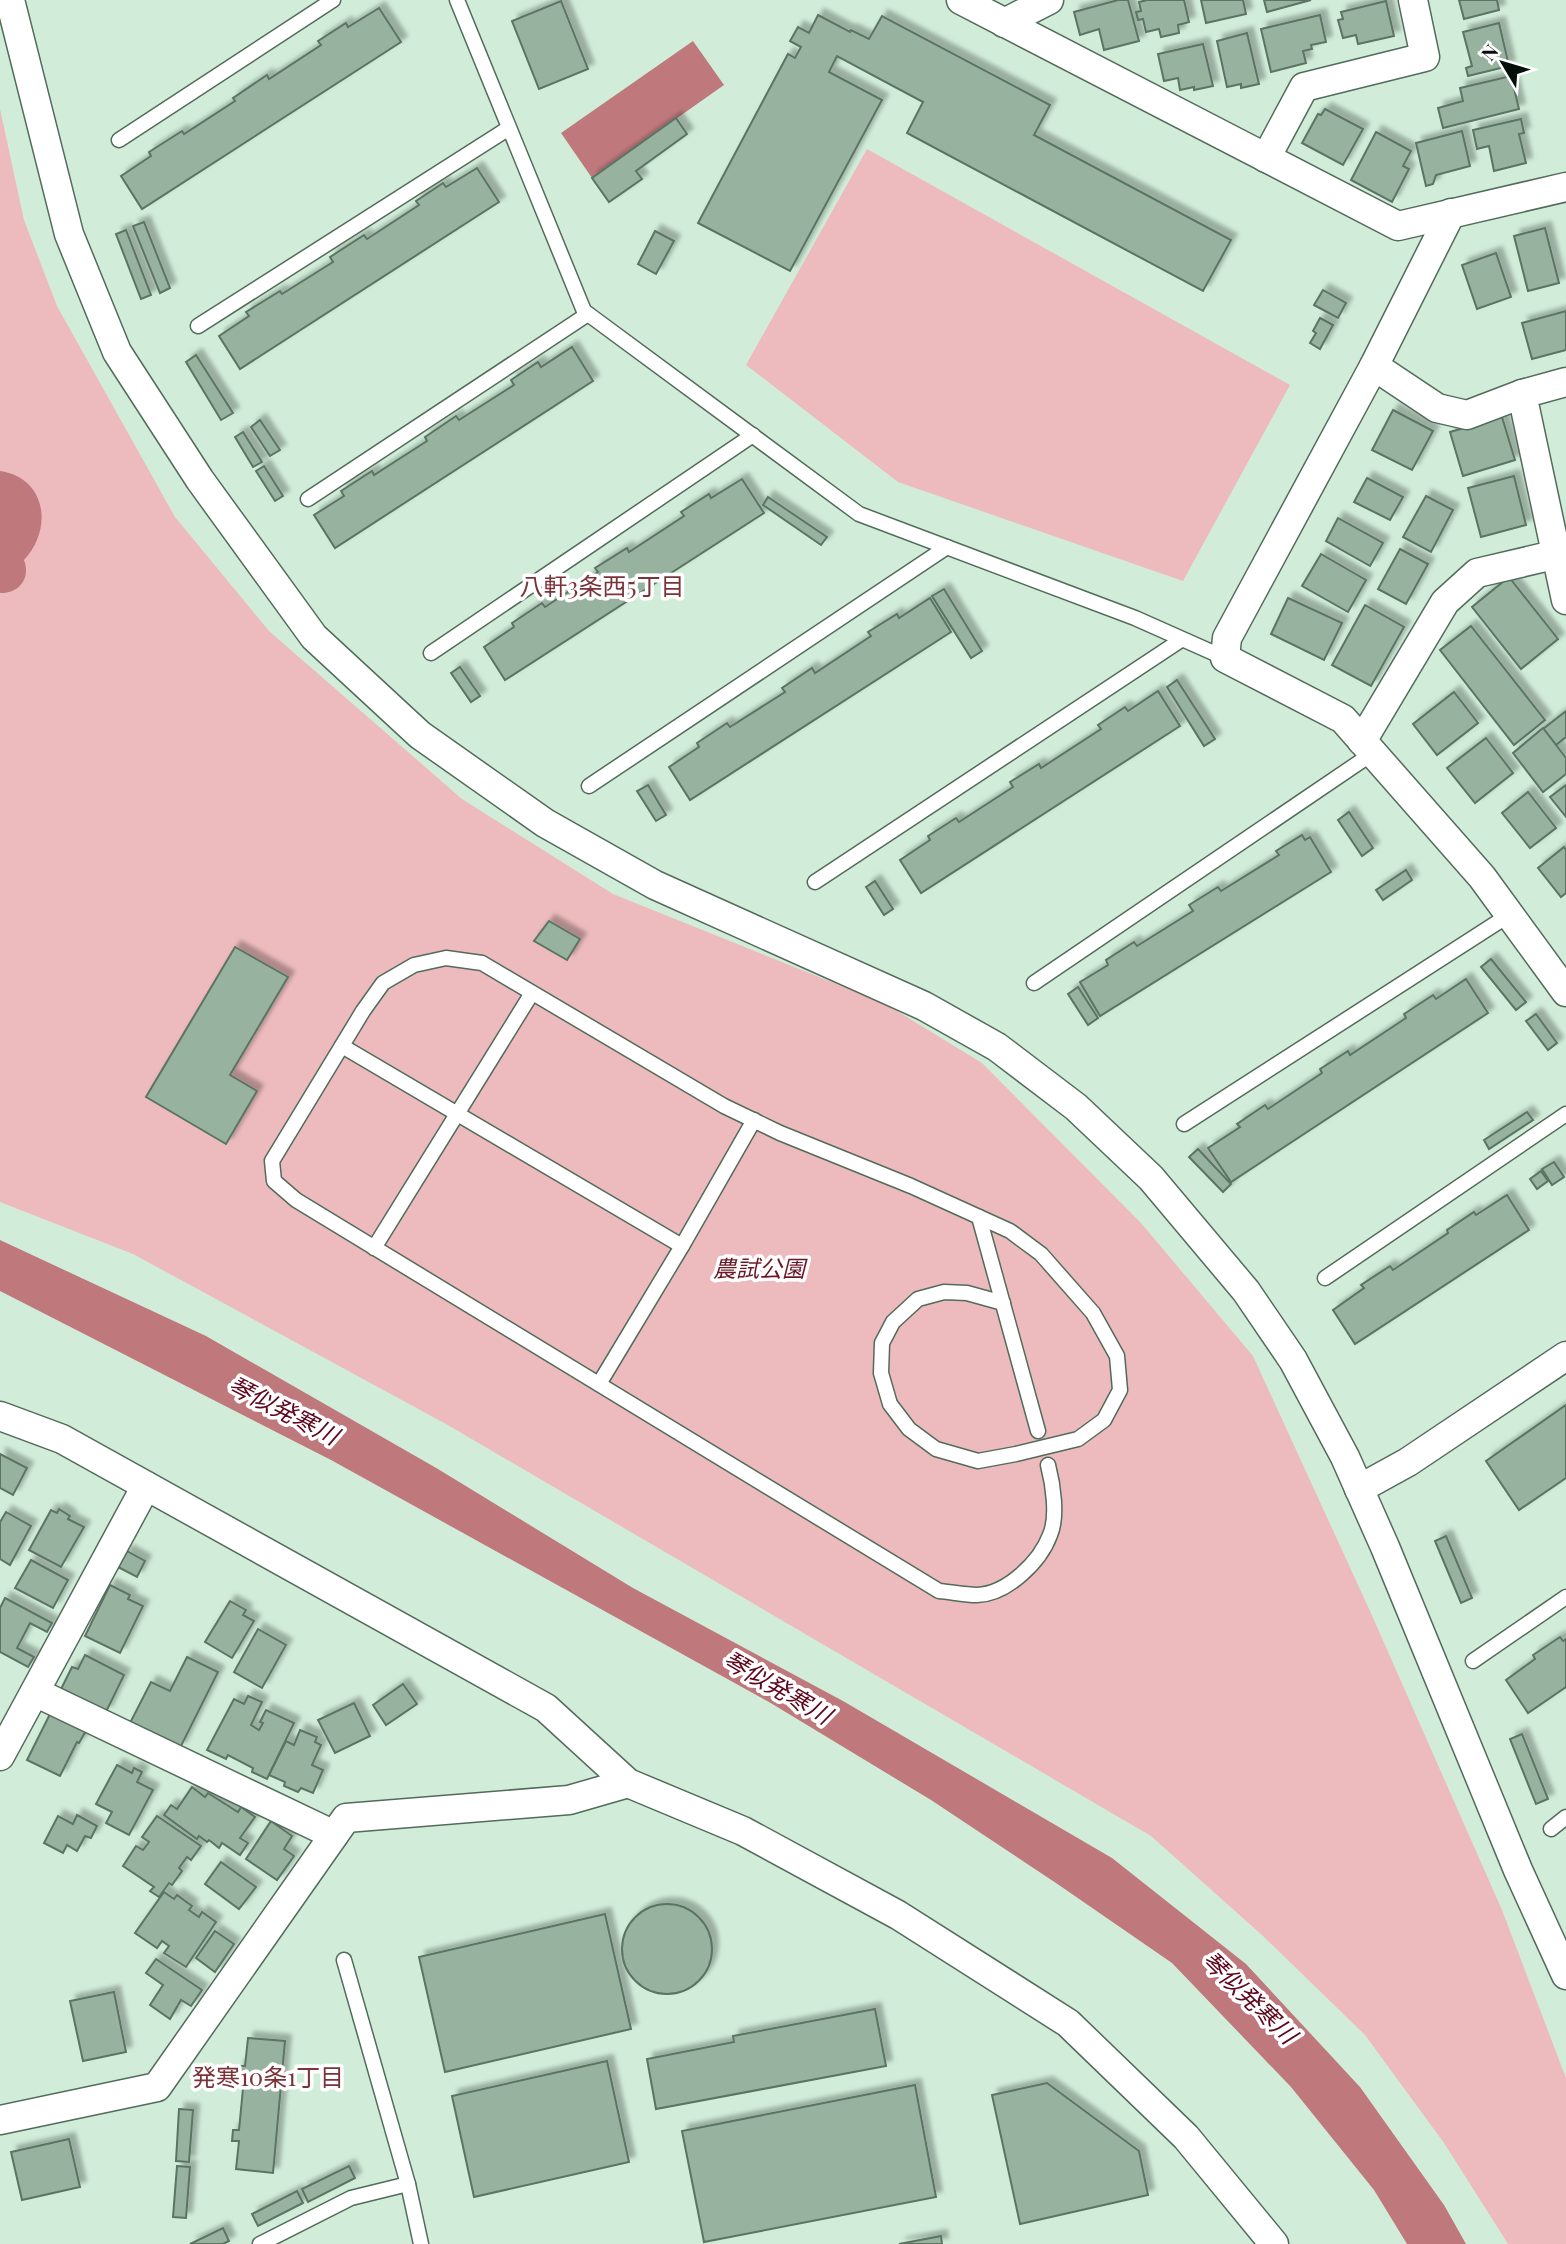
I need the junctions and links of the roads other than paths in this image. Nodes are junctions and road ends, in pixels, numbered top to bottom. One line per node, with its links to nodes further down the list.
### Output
1 (9, 0): 49 (street)
2 (333, 0): 9 (lane)
3 (457, 0): 8 (lane)
4 (961, 0): 7 (street)
5 (1049, 0): 7 (street)
6 (1413, 0): 10 (street)
7 (1004, 23): 10 (street)
8 (509, 128): 13 (lane); 14 (lane)
9 (119, 140)
10 (1266, 158): 12 (street)
11 (1566, 187): 12 (street)
12 (1451, 214): 15 (street)
13 (588, 314): 18 (lane); 19 (lane)
14 (198, 326)
15 (1374, 366): 17 (street); 25 (street)
16 (1566, 382): 17 (street)
17 (1522, 394): 21 (street)
18 (753, 435): 20 (lane); 24 (lane)
19 (309, 499)
20 (947, 547): 23 (lane); 27 (lane)
21 (1558, 554): 22 (street); 26 (street)
22 (1566, 600)
23 (1181, 640): 25 (lane); 28 (lane)
24 (431, 653)
25 (1225, 658): 26 (street)
26 (1367, 747): 29 (street); 30 (lane)
27 (589, 786)
28 (815, 882)
29 (1509, 915): 31 (street); 37 (lane)
30 (1034, 984)
31 (1566, 992)
32 (532, 993): 33 (lane); 34 (lane); 36 (lane)
33 (342, 1046): 34 (lane); 40 (lane)
34 (457, 1114): 39 (lane); 40 (lane)
35 (1566, 1114): 41 (lane)
36 (754, 1120): 38 (lane); 39 (lane)
37 (1184, 1124)
38 (979, 1217): 42 (lane); 42 (lane)
39 (682, 1246): 44 (lane)
40 (374, 1248): 44 (lane)
41 (1325, 1278)
42 (1003, 1303): 46 (lane)
43 (1566, 1356): 49 (street)
44 (599, 1384): 47 (lane)
45 (0, 1416): 48 (street)
46 (1038, 1432)
47 (1048, 1465)
48 (146, 1486): 52 (street); 54 (street)
49 (1359, 1489): 59 (street)
50 (1566, 1597): 51 (lane)
51 (1474, 1661)
52 (35, 1692): 53 (street); 57 (street)
53 (0, 1756)
54 (628, 1783): 57 (street); 64 (street)
55 (1566, 1817): 56 (lane)
56 (1550, 1829)
57 (334, 1835): 60 (street)
58 (344, 1960): 61 (lane)
59 (1566, 1975)
60 (0, 2120)
61 (408, 2184): 62 (lane); 63 (lane)
62 (260, 2244)
63 (421, 2244)
64 (1274, 2244)

